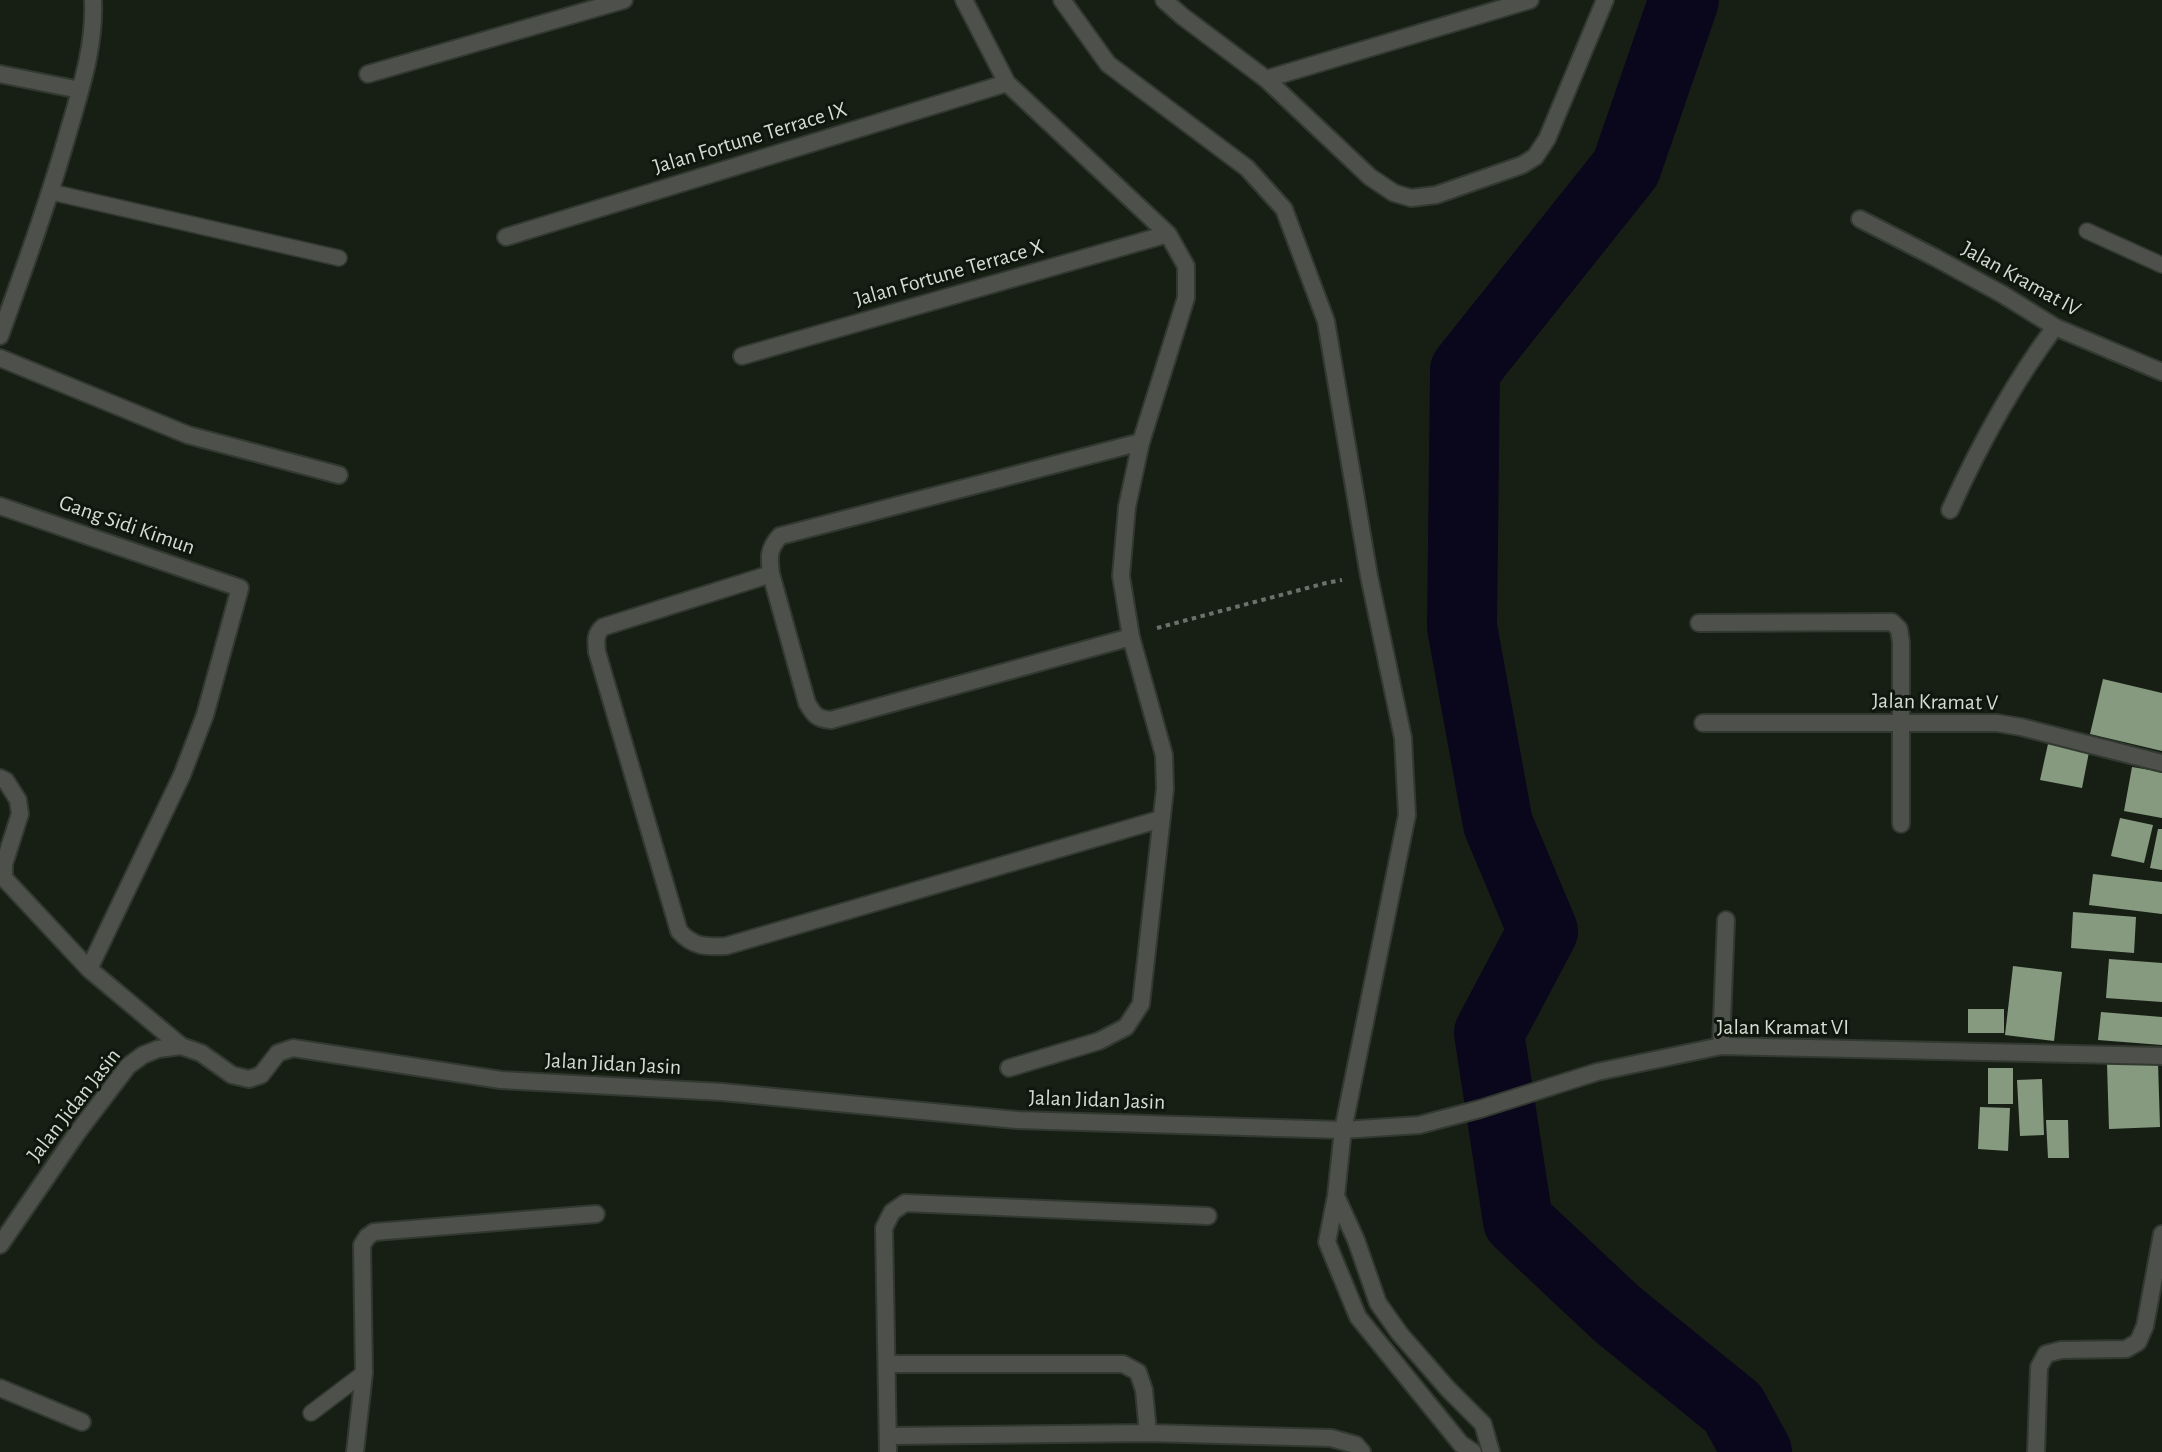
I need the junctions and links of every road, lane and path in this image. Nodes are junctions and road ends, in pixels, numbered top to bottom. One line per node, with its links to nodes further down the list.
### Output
1 (93, 0): 12 (street)
2 (624, 0): 9 (street)
3 (964, 0): 11 (street)
4 (1062, 0): 30 (street)
5 (1164, 0): 10 (street)
6 (1530, 0): 10 (street)
7 (1605, 0): 10 (street)
8 (0, 74): 12 (street)
9 (368, 74)
10 (1266, 79)
11 (1007, 83): 16 (street); 17 (street, Jalan Fortune Terrace IX)
12 (80, 90): 13 (street)
13 (51, 192): 18 (lane); 21 (street)
14 (1860, 219): 20 (street, Jalan Kramat IV)
15 (2087, 231): 19 (lane)
16 (1168, 234): 22 (street, Jalan Fortune Terrace X); 25 (street)
17 (506, 237)
18 (339, 258)
19 (2162, 265)
20 (2055, 327): 24 (street, Jalan Kramat IV); 28 (street)
21 (0, 336)
22 (742, 356)
23 (0, 358): 26 (street)
24 (2162, 372)
25 (1141, 442): 29 (street); 32 (street)
26 (339, 475)
27 (0, 506): 40 (street, Gang Sidi Kimun)
28 (1950, 510)
29 (771, 574): 32 (street); 37 (street)
30 (1369, 576): 32 (path); 45 (street)
31 (1699, 623): 33 (street)
32 (1131, 637): 37 (street)
33 (1901, 722): 34 (street, Jalan Kramat V); 35 (street, Jalan Kramat V); 38 (street)
34 (1703, 723)
35 (2162, 764)
36 (0, 778): 40 (street)
37 (1161, 819): 44 (street)
38 (1901, 824)
39 (1726, 920): 42 (street)
40 (89, 969): 41 (street)
41 (181, 1046): 45 (street, Jalan Jidan Jasin); 50 (street, Jalan Jidan Jasin)
42 (1721, 1046): 43 (street, Jalan Kramat VI); 45 (street, Jalan Kramat VI)
43 (2162, 1056)
44 (1009, 1068)
45 (1343, 1130): 46 (street)
46 (1336, 1196): 60 (street); 61 (street)
47 (596, 1214): 52 (street)
48 (1208, 1216): 51 (street)
49 (2162, 1233): 62 (street)
50 (0, 1245)
51 (888, 1364): 56 (street); 57 (street)
52 (364, 1373): 54 (lane); 58 (street)
53 (0, 1388): 55 (street)
54 (311, 1413)
55 (82, 1422)
56 (1148, 1433): 57 (street); 59 (street)
57 (889, 1444)
58 (355, 1452)
59 (1362, 1452)
60 (1473, 1452)
61 (1491, 1452)
62 (2036, 1452)

